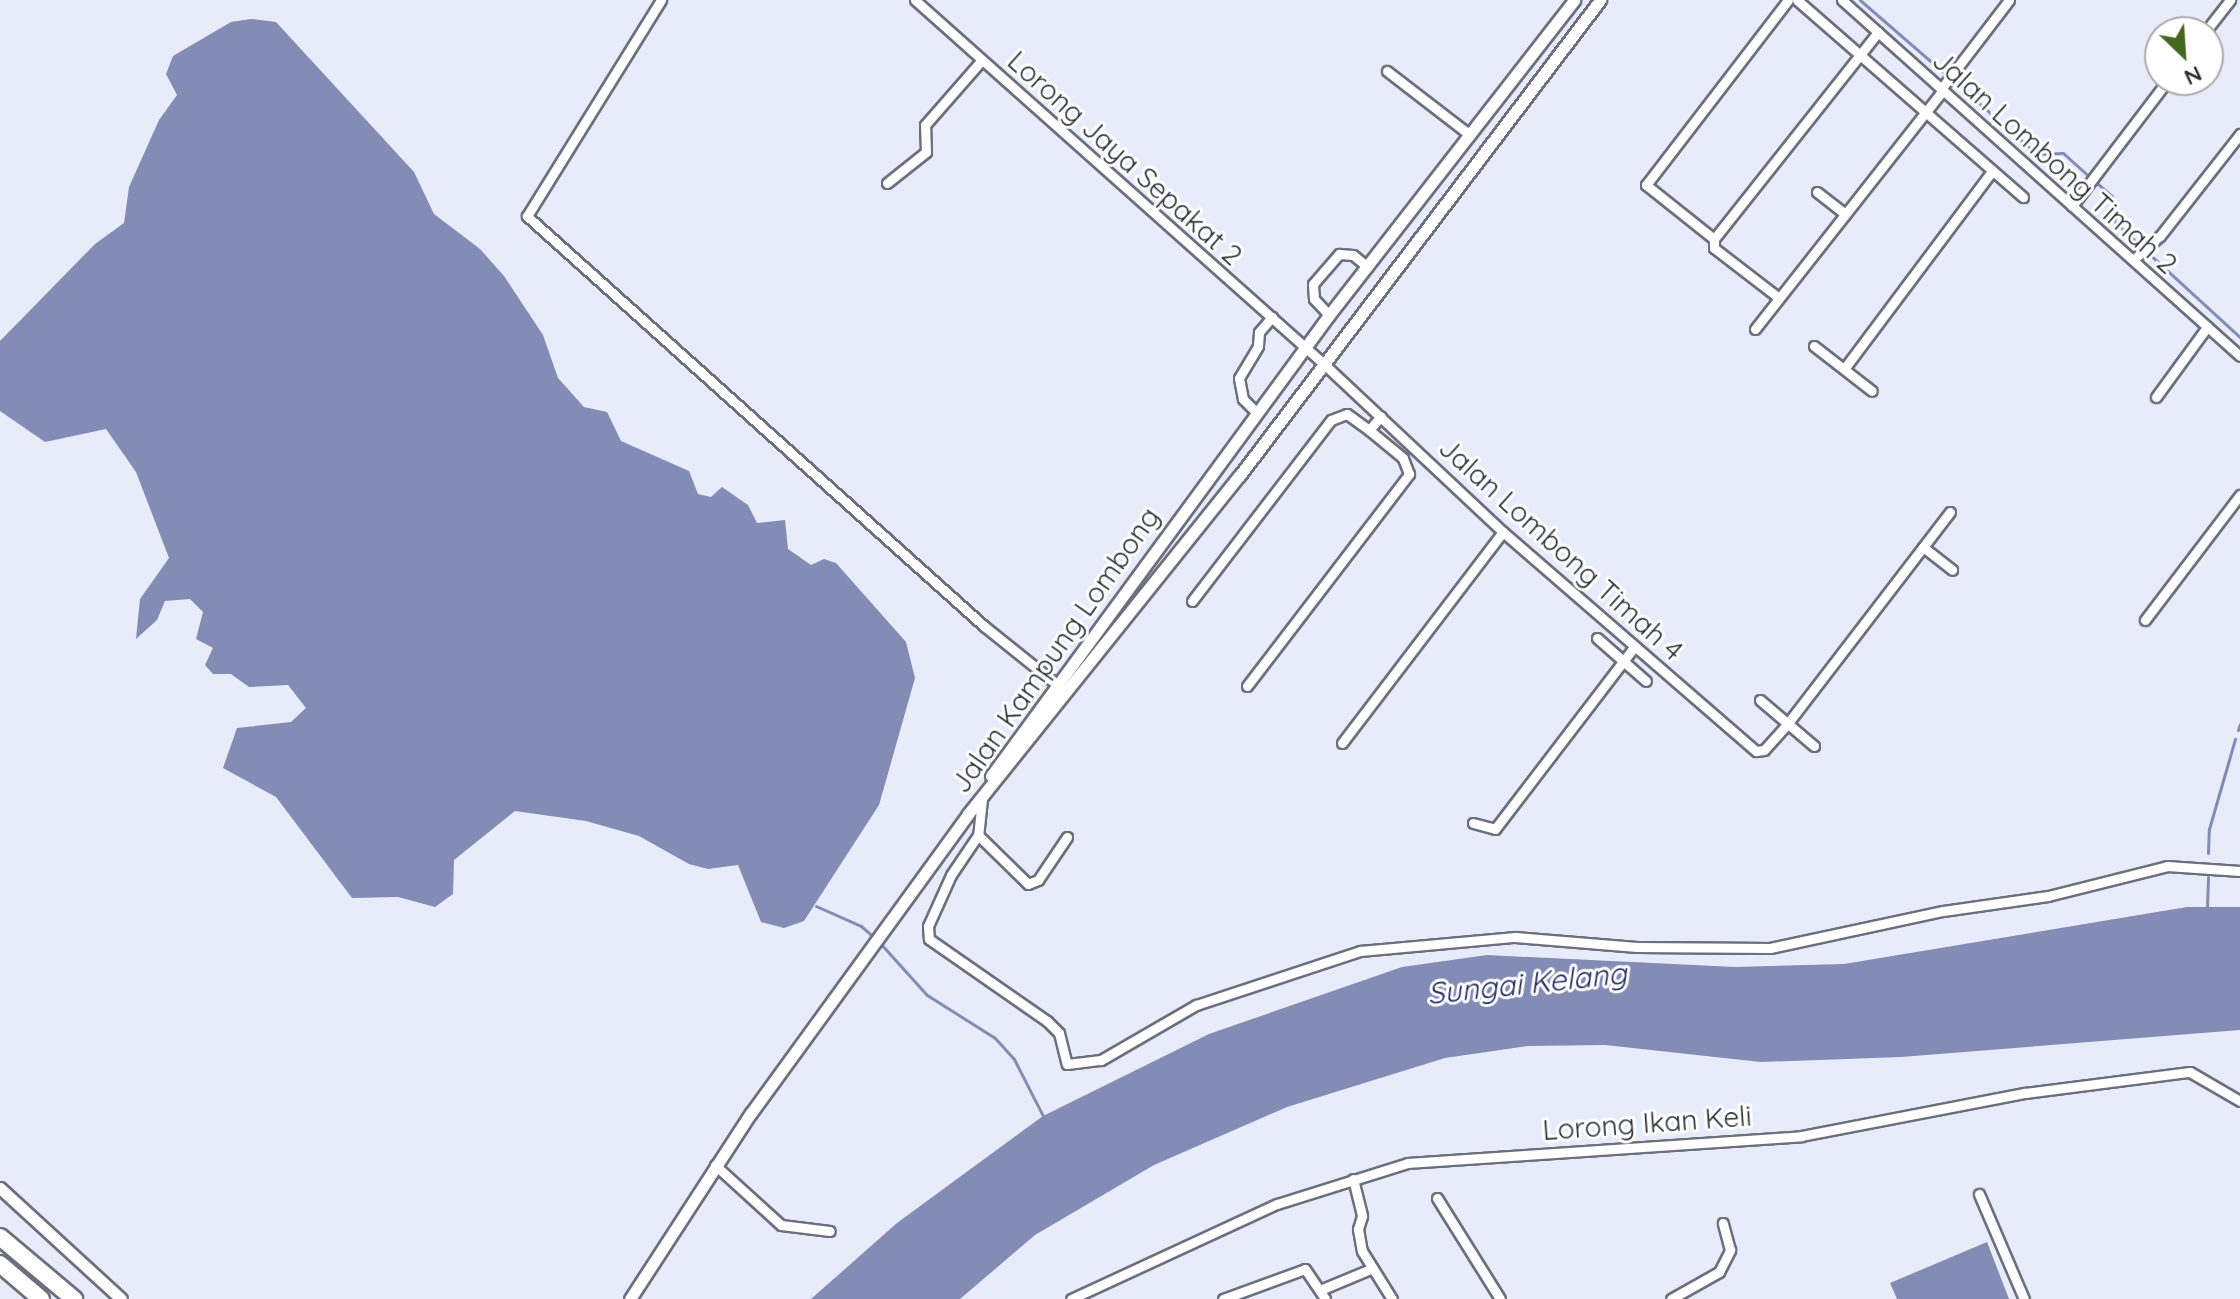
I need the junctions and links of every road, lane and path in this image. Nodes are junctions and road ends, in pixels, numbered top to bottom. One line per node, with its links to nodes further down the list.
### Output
1 (661, 0): 56 (street)
2 (915, 0): 13 (street, Lorong Jaya Sepakat 2)
3 (1574, 0): 19 (street, Jalan Kampung Lombong)
4 (1600, 0): 37 (street, Jalan Kampung Lombong)
5 (1788, 0): 26 (street)
6 (1797, 0): 12 (street)
7 (1842, 0): 11 (street, Jalan Lombong Timah 2)
8 (2009, 0): 15 (street)
9 (2230, 0): 10 (street)
10 (2218, 16)
11 (1878, 32): 12 (street); 15 (street, Jalan Lombong Timah 2)
12 (1858, 55): 17 (street); 26 (street)
13 (982, 60): 21 (street); 31 (street, Lorong Jaya Sepakat 2)
14 (1387, 71): 19 (street)
15 (1942, 90): 17 (street); 24 (street, Jalan Lombong Timah 2)
16 (2156, 96): 24 (street)
17 (1925, 112): 20 (street); 25 (street)
18 (2240, 134): 27 (street)
19 (1470, 135): 28 (street, Jalan Kampung Lombong)
20 (1992, 171): 23 (street); 38 (street)
21 (887, 183)
22 (1817, 192): 25 (street)
23 (2023, 197)
24 (2072, 206): 27 (street, Jalan Lombong Timah 2)
25 (1845, 214): 29 (street)
26 (1714, 239): 29 (street)
27 (2133, 260): 32 (street, Jalan Lombong Timah 2)
28 (1368, 267): 30 (street, Jalan Kampung Lombong); 30 (street)
29 (1779, 298): 33 (street)
30 (1329, 315): 35 (street, Jalan Kampung Lombong)
31 (1272, 317): 35 (street, Lorong Jaya Sepakat 2); 41 (street)
32 (2207, 327): 36 (street, Jalan Lombong Timah 2); 40 (street)
33 (1755, 329)
34 (1814, 346): 38 (street)
35 (1306, 348): 37 (street, Jalan Lombong Timah 4); 41 (street, Jalan Kampung Lombong)
36 (2240, 356)
37 (1324, 364): 42 (street, Jalan Lombong Timah 4); 56 (street, Jalan Kampung Lombong)
38 (1844, 369): 39 (street)
39 (1872, 391)
40 (2156, 397)
41 (1257, 413): 56 (street, Jalan Kampung Lombong)
42 (1381, 416): 43 (street); 46 (street, Jalan Lombong Timah 4)
43 (1369, 430): 49 (street); 55 (street)
44 (2240, 495): 50 (street)
45 (1950, 512): 47 (street)
46 (1503, 532): 52 (street, Jalan Lombong Timah 4); 59 (street)
47 (1923, 547): 48 (street); 58 (street)
48 (1952, 570)
49 (1192, 601)
50 (2145, 620)
51 (1597, 638): 53 (street)
52 (1635, 646): 53 (street); 58 (street, Jalan Lombong Timah 4)
53 (1623, 661): 54 (street); 63 (street)
54 (1646, 681)
55 (1247, 686)
56 (1062, 688): 61 (street, Jalan Kampung Lombong); 62 (street, Jalan Kampung Lombong)
57 (1760, 700): 58 (street)
58 (1788, 723): 60 (street)
59 (1342, 743)
60 (1814, 746)
61 (982, 799): 62 (street, Jalan Kampung Lombong); 64 (street)
62 (968, 814): 68 (street)
63 (1473, 823)
64 (978, 835): 65 (street); 66 (street)
65 (1067, 837)
66 (2240, 871)
67 (2240, 1101): 69 (street, Lorong Ikan Keli)
68 (715, 1165): 74 (street); 82 (street)
69 (1353, 1179): 77 (street); 83 (street, Lorong Ikan Keli)
70 (0, 1188): 81 (street)
71 (1979, 1194): 88 (street)
72 (1437, 1198): 86 (street)
73 (1723, 1223): 87 (street)
74 (830, 1231)
75 (0, 1237): 80 (highway)
76 (0, 1264): 79 (highway)
77 (1373, 1268): 78 (street); 85 (street)
78 (1322, 1294): 84 (street)
79 (41, 1299)
80 (74, 1299)
81 (121, 1299)
82 (630, 1299)
83 (1071, 1299)
84 (1223, 1299)
85 (1392, 1299)
86 (1500, 1299)
87 (1671, 1299)
88 (2024, 1299)

